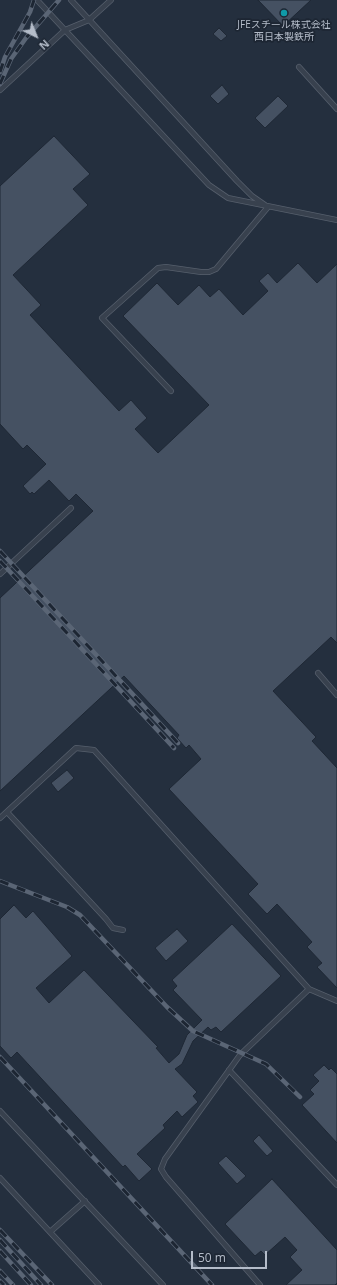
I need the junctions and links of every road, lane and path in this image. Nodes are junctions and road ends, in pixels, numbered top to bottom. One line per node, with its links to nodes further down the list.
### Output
1 (37, 0): 5 (lane)
2 (71, 0): 4 (lane)
3 (111, 0): 4 (lane)
4 (89, 20): 5 (lane); 9 (lane)
5 (65, 30): 7 (lane); 9 (lane)
6 (299, 68): 8 (lane)
7 (0, 90)
8 (337, 109)
9 (268, 207): 10 (lane); 11 (lane)
10 (337, 220)
11 (171, 391)
12 (70, 508): 13 (lane)
13 (0, 574)
14 (318, 674): 15 (lane)
15 (337, 695)
16 (7, 812): 17 (lane); 18 (lane); 19 (lane)
17 (0, 818)
18 (123, 930)
19 (309, 989): 20 (lane); 21 (lane)
20 (337, 1001)
21 (229, 1070): 24 (lane); 29 (lane)
22 (0, 1111): 25 (lane)
23 (0, 1178): 26 (lane)
24 (337, 1185)
25 (85, 1201): 26 (lane); 28 (lane)
26 (50, 1232): 27 (lane)
27 (99, 1285)
28 (163, 1285)
29 (260, 1285)

